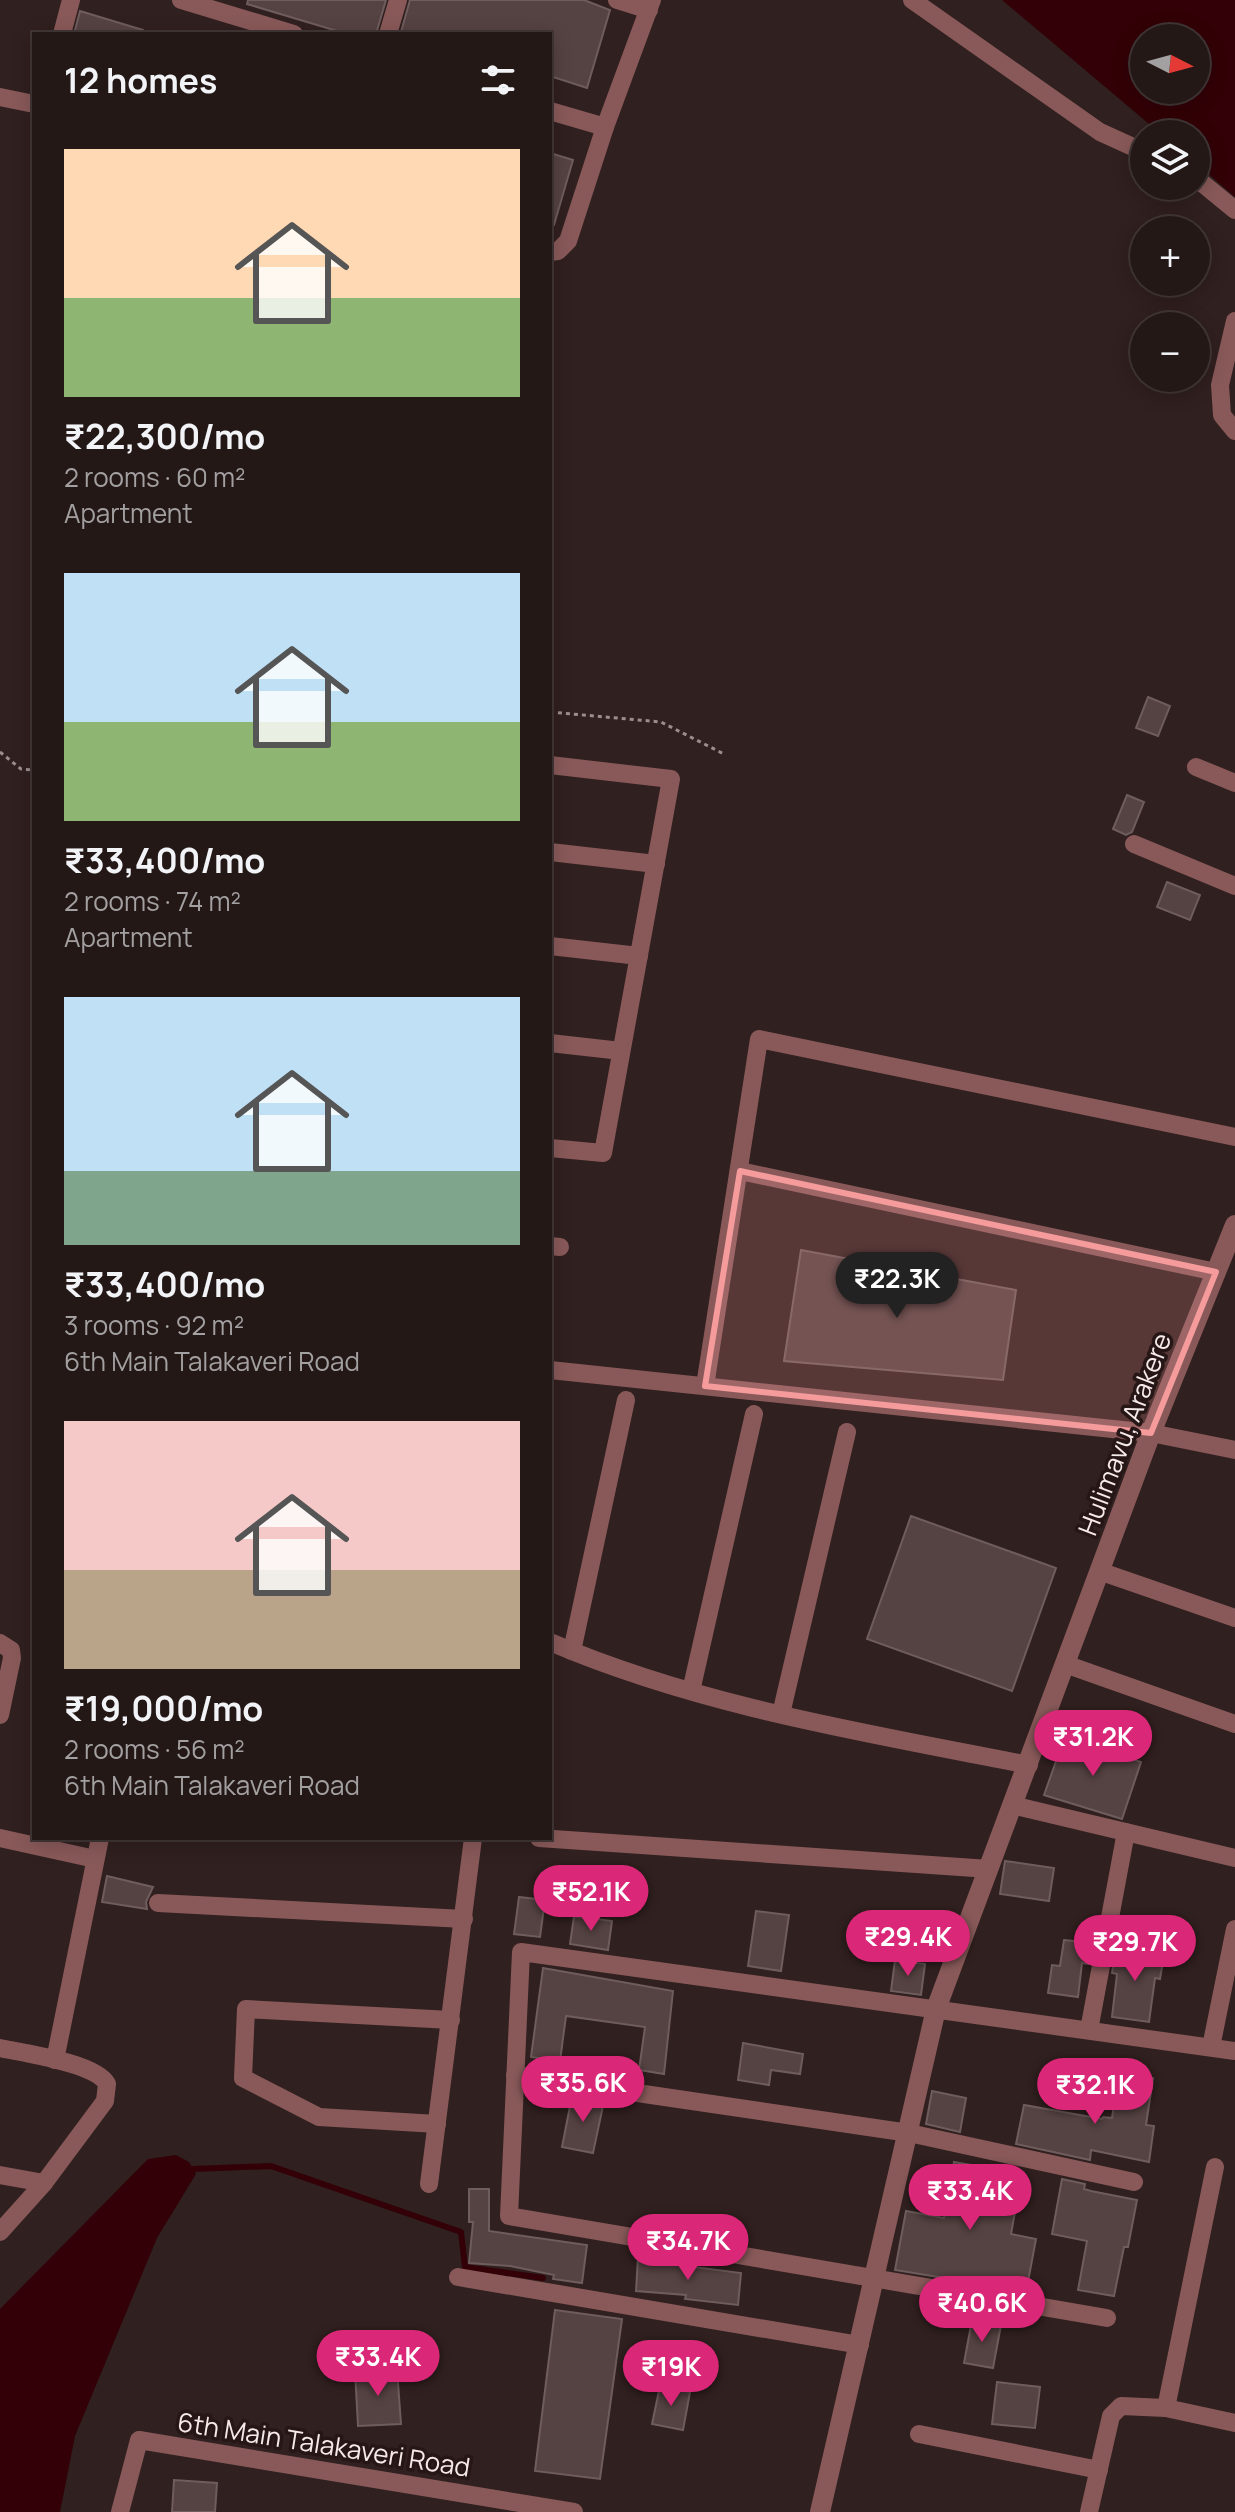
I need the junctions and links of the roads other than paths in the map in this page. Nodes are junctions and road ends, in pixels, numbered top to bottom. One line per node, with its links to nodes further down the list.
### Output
1 (71, 0): 7 (street)
2 (181, 0): 8 (street)
3 (398, 0): 9 (street)
4 (617, 0): 6 (street)
5 (912, 0): 14 (street)
6 (650, 5): 13 (street)
7 (63, 32)
8 (287, 32)
9 (389, 32)
10 (0, 97): 11 (street)
11 (32, 104)
12 (552, 112): 13 (street)
13 (605, 127): 17 (street)
14 (1130, 146)
15 (1210, 189): 16 (street)
16 (1235, 210)
17 (552, 252)
18 (1235, 321): 19 (street)
19 (1235, 431)
20 (552, 765): 25 (street)
21 (1196, 767): 22 (street)
22 (1235, 783)
23 (1134, 844): 26 (street)
24 (552, 852): 25 (street)
25 (656, 864): 28 (street)
26 (1235, 886)
27 (552, 946): 28 (street)
28 (639, 956): 30 (street)
29 (552, 1043): 30 (street)
30 (621, 1051): 32 (street)
31 (1235, 1137): 33 (street)
32 (552, 1148)
33 (740, 1171): 35 (street); 37 (street)
34 (1235, 1225): 35 (street, Hulimavu, Arakere)
35 (1216, 1272): 41 (street, Hulimavu, Arakere)
36 (552, 1370): 37 (street)
37 (705, 1386): 41 (street)
38 (626, 1400): 47 (street)
39 (754, 1414): 49 (street)
40 (847, 1432): 50 (street)
41 (1151, 1433): 42 (street); 43 (street, Hulimavu, Arakere)
42 (1235, 1450)
43 (1099, 1571): 44 (street); 48 (street, Hulimavu, Arakere)
44 (1235, 1618)
45 (0, 1643): 51 (street)
46 (552, 1643): 47 (street)
47 (572, 1651): 49 (street)
48 (1065, 1664): 52 (street); 53 (street, Hulimavu, Arakere)
49 (691, 1691): 50 (street)
50 (781, 1714): 53 (street)
51 (0, 1715)
52 (1235, 1724)
53 (1029, 1765): 54 (street, Hulimavu, Arakere)
54 (1012, 1805): 55 (street); 62 (street, Hulimavu, Arakere)
55 (1126, 1832): 60 (street); 68 (street)
56 (0, 1838): 61 (street)
57 (552, 1839): 62 (street)
58 (100, 1840): 61 (street)
59 (473, 1840): 64 (street)
60 (1235, 1858)
61 (95, 1859): 72 (street)
62 (989, 1869): 66 (street, Hulimavu, Arakere)
63 (158, 1903): 64 (street)
64 (464, 1919): 67 (street)
65 (1235, 1929): 69 (street)
66 (936, 2009): 68 (street); 73 (street); 75 (street, Hulimavu, Arakere)
67 (451, 2020): 74 (street); 74 (street)
68 (1089, 2030): 69 (street)
69 (1211, 2047): 71 (street)
70 (0, 2048): 72 (street)
71 (1235, 2051)
72 (55, 2060): 79 (street)
73 (515, 2075): 75 (street); 83 (street)
74 (437, 2124): 80 (street)
75 (909, 2133): 78 (street); 83 (street, Hulimavu, Arakere)
76 (1215, 2167): 86 (street)
77 (0, 2175): 79 (street)
78 (1134, 2182)
79 (44, 2183): 81 (street)
80 (429, 2184)
81 (0, 2232)
82 (458, 2277): 85 (street)
83 (876, 2278): 84 (street); 85 (street, Hulimavu, Arakere)
84 (1107, 2318)
85 (860, 2345): 92 (street, Hulimavu, Arakere)
86 (1166, 2408): 87 (street); 89 (street)
87 (1235, 2423)
88 (919, 2434): 89 (street)
89 (1099, 2470): 93 (street)
90 (120, 2512): 91 (street, 6th Main Talakaveri Road)
91 (574, 2512)
92 (820, 2512)
93 (1089, 2512)

